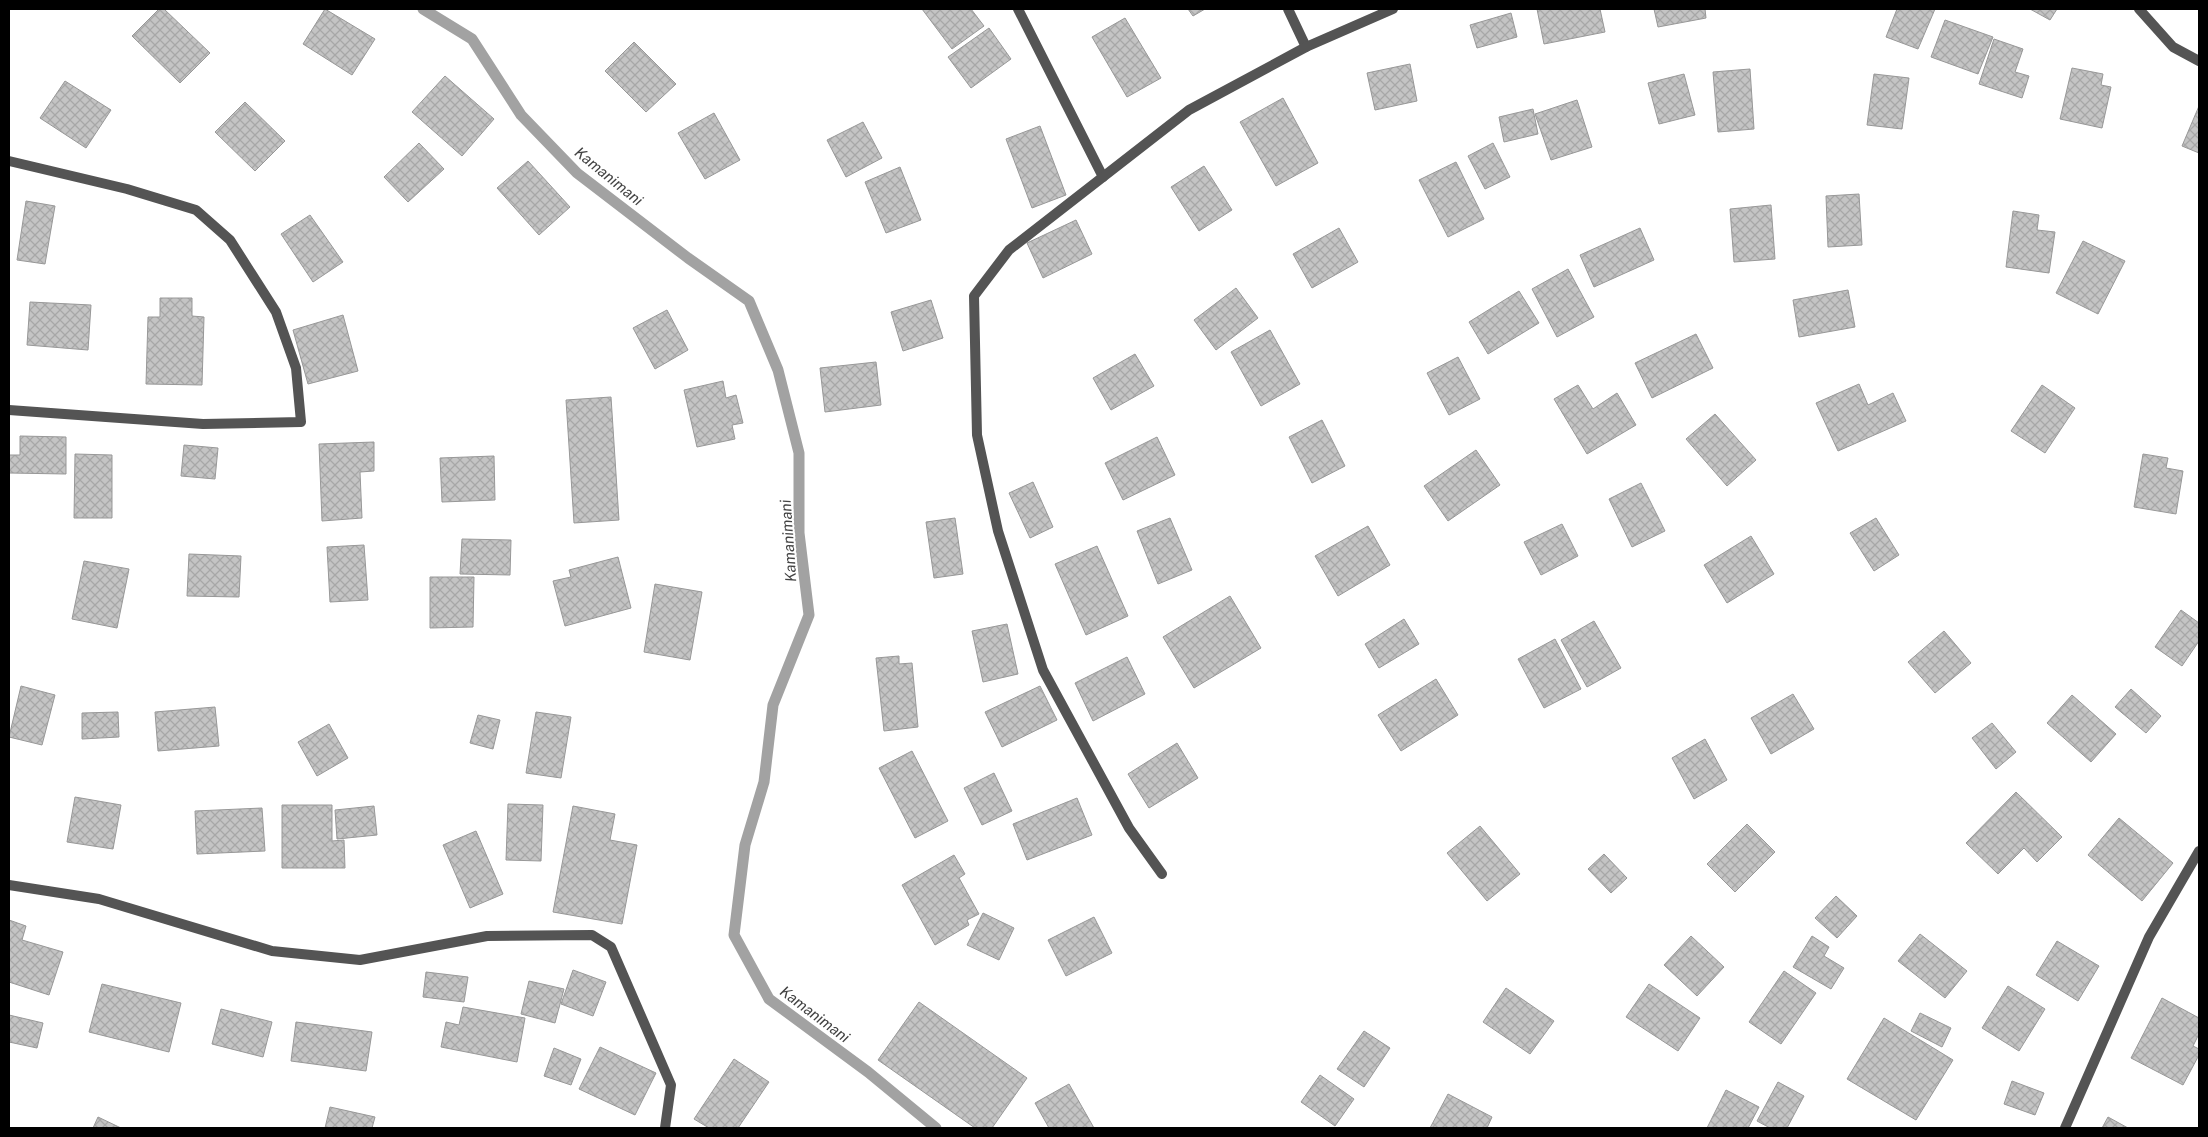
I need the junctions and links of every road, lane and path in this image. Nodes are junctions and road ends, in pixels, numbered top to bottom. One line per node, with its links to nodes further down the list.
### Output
1 (1018, 9): 8 (street)
2 (1288, 9): 5 (street)
3 (1393, 9): 5 (street)
4 (2139, 9): 6 (street)
5 (1306, 47): 8 (street)
6 (2199, 61)
7 (9, 161): 9 (street)
8 (1103, 177): 11 (street)
9 (9, 410)
10 (2199, 851): 14 (street)
11 (1162, 874)
12 (9, 885): 13 (street)
13 (665, 1128)
14 (2066, 1128)

